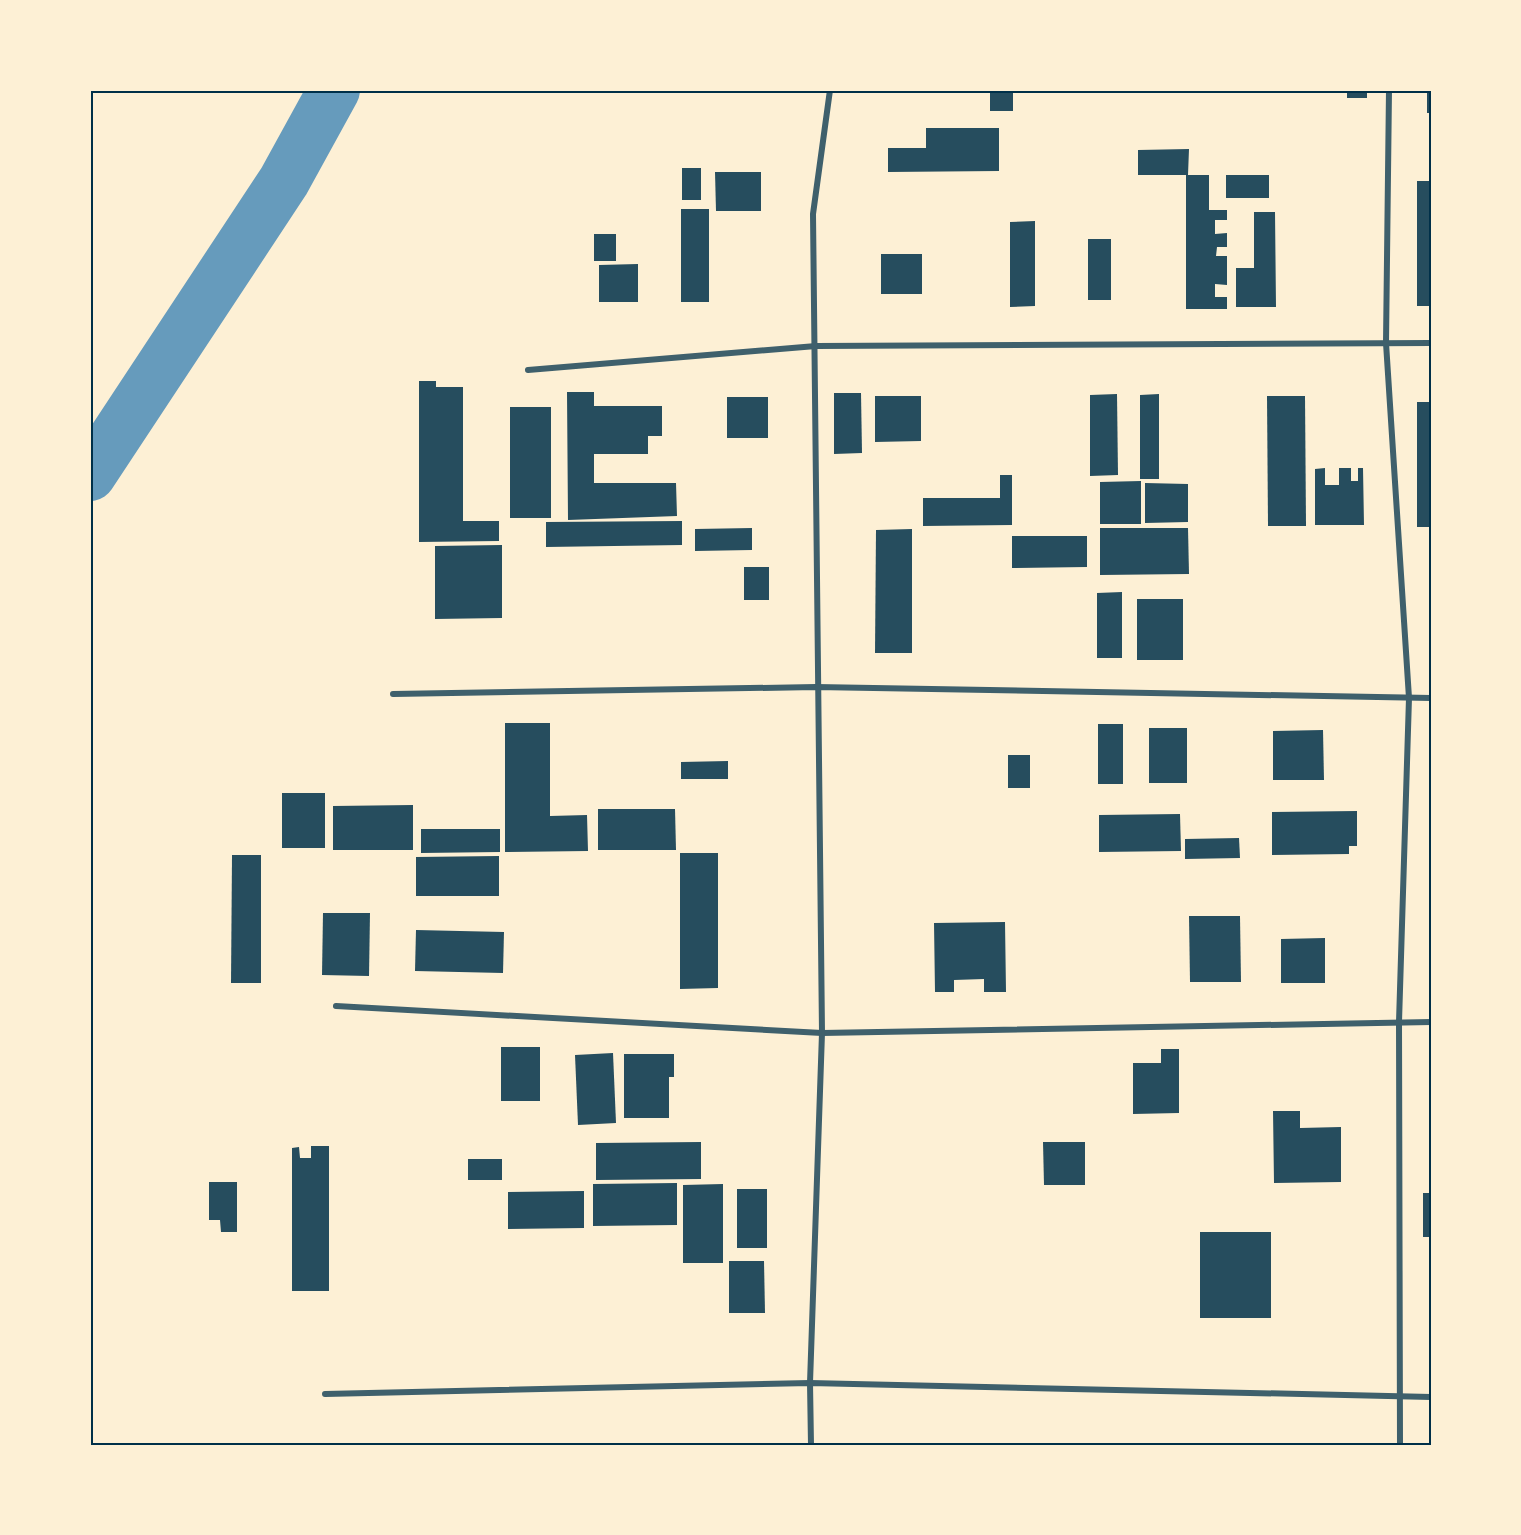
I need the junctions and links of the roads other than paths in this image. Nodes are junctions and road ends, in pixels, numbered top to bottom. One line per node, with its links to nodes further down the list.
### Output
1 (830, 90): 5 (street)
2 (1389, 90): 3 (street)
3 (1386, 343): 4 (street); 5 (street); 9 (street)
4 (1431, 343)
5 (816, 346): 6 (street); 7 (street)
6 (528, 370)
7 (816, 687): 8 (street); 9 (street); 14 (street)
8 (393, 694)
9 (1409, 698): 10 (street); 13 (street)
10 (1431, 698)
11 (336, 1006): 14 (street)
12 (1431, 1022): 13 (street)
13 (1399, 1023): 14 (street); 17 (street)
14 (822, 1034): 15 (street)
15 (810, 1383): 16 (street); 17 (street); 19 (street)
16 (325, 1394)
17 (1401, 1396): 18 (street); 20 (street)
18 (1431, 1397)
19 (811, 1445)
20 (1400, 1445)

